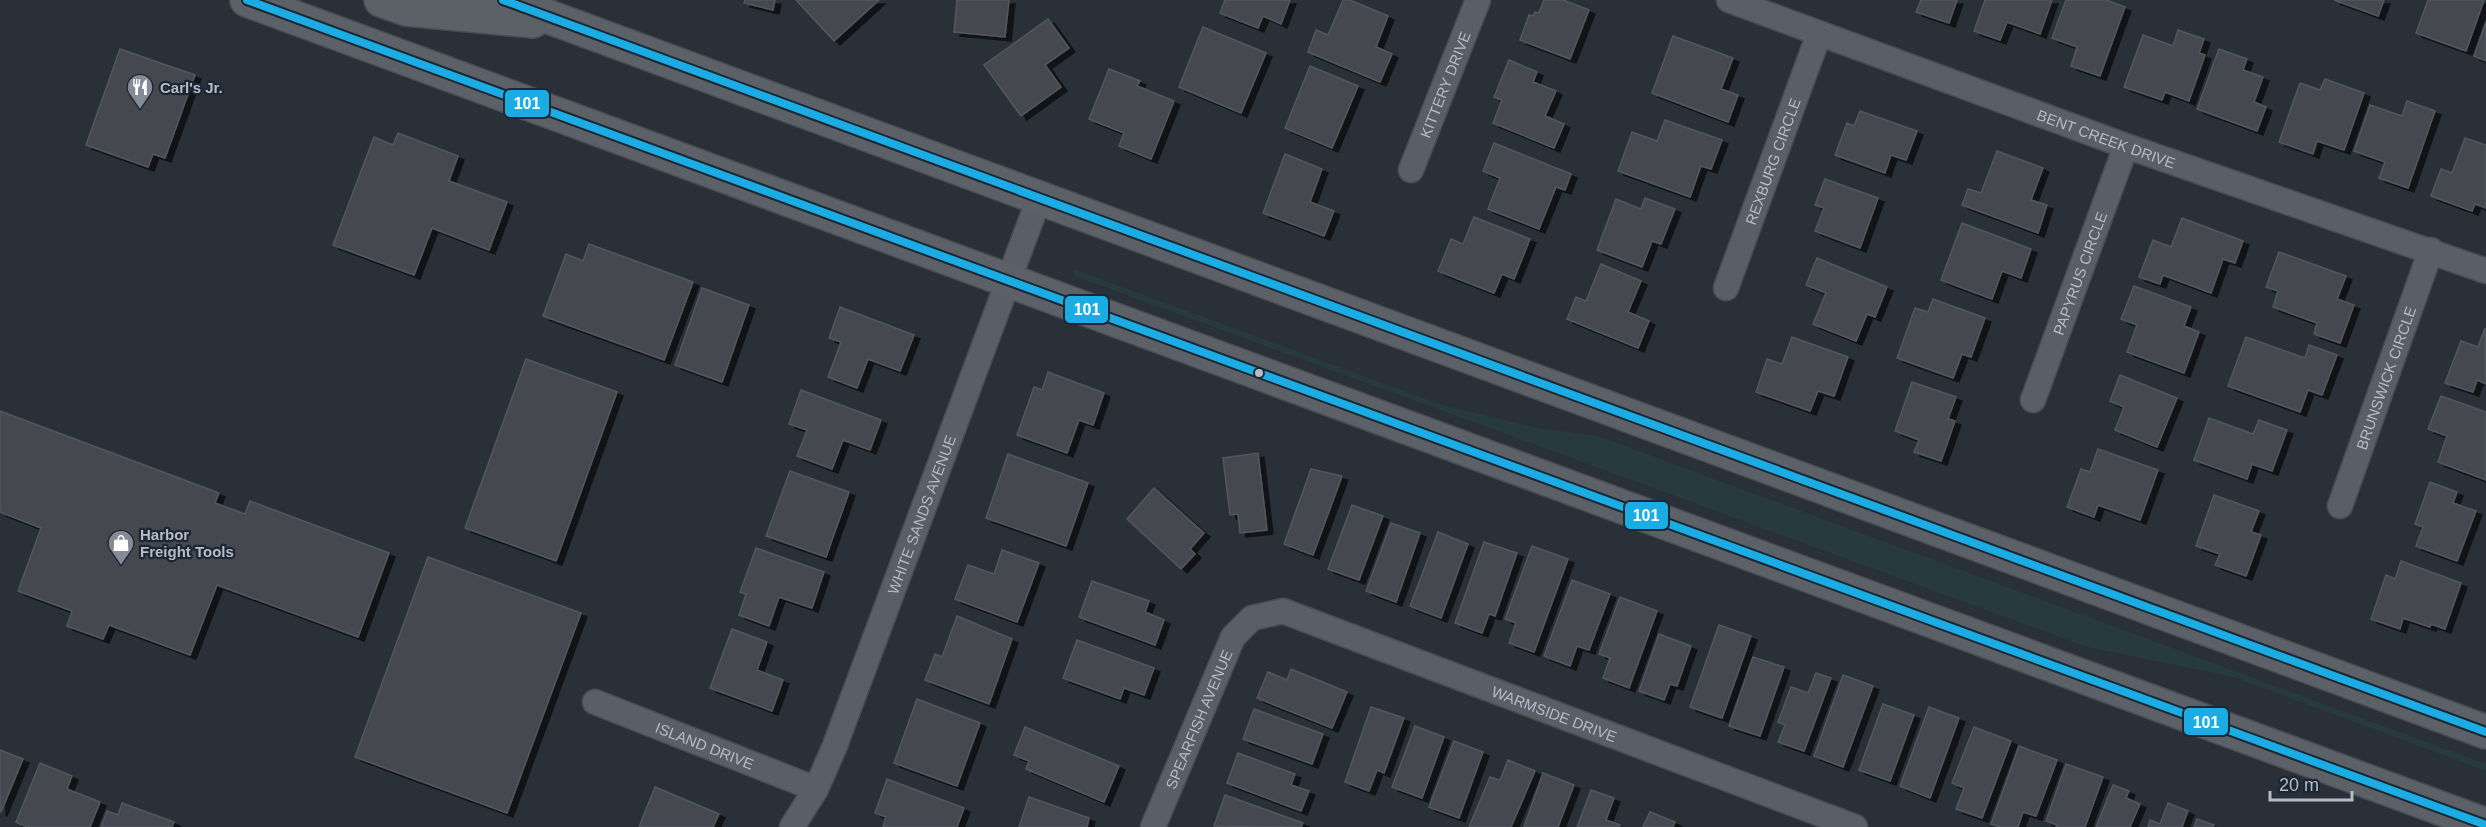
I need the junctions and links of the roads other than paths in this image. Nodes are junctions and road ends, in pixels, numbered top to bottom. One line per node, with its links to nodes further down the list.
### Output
1 (247, 0): 6 (main road)
2 (381, 0): 7 (main road)
3 (503, 0): 7 (main road)
4 (1478, 0): 10 (street, KITTERY DRIVE)
5 (1729, 0): 8 (street, BENT CREEK DRIVE)
6 (291, 7): 14 (main road)
7 (570, 25): 11 (main road)
8 (1819, 34): 9 (street, BENT CREEK DRIVE); 15 (street, REXBURG CIRCLE)
9 (2126, 146): 12 (street, BENT CREEK DRIVE); 16 (street, PAPYRUS CIRCLE)
10 (1412, 170)
11 (1040, 196): 14 (street, WHITE SANDS AVENUE); 20 (main road)
12 (2431, 250): 13 (street, BENT CREEK DRIVE); 17 (street, BRUNSWICK CIRCLE)
13 (2486, 271)
14 (1009, 280): 21 (street, WHITE SANDS AVENUE); 22 (main road)
15 (1726, 288)
16 (2033, 400)
17 (2340, 506)
18 (1252, 618): 24 (street, SPEARFISH AVENUE); 25 (street, WARMSIDE DRIVE)
19 (596, 702): 21 (street, ISLAND DRIVE)
20 (2486, 732)
21 (816, 789): 23 (street, WHITE SANDS AVENUE)
22 (2486, 825)
23 (792, 827)
24 (1154, 827)
25 (1855, 827)

